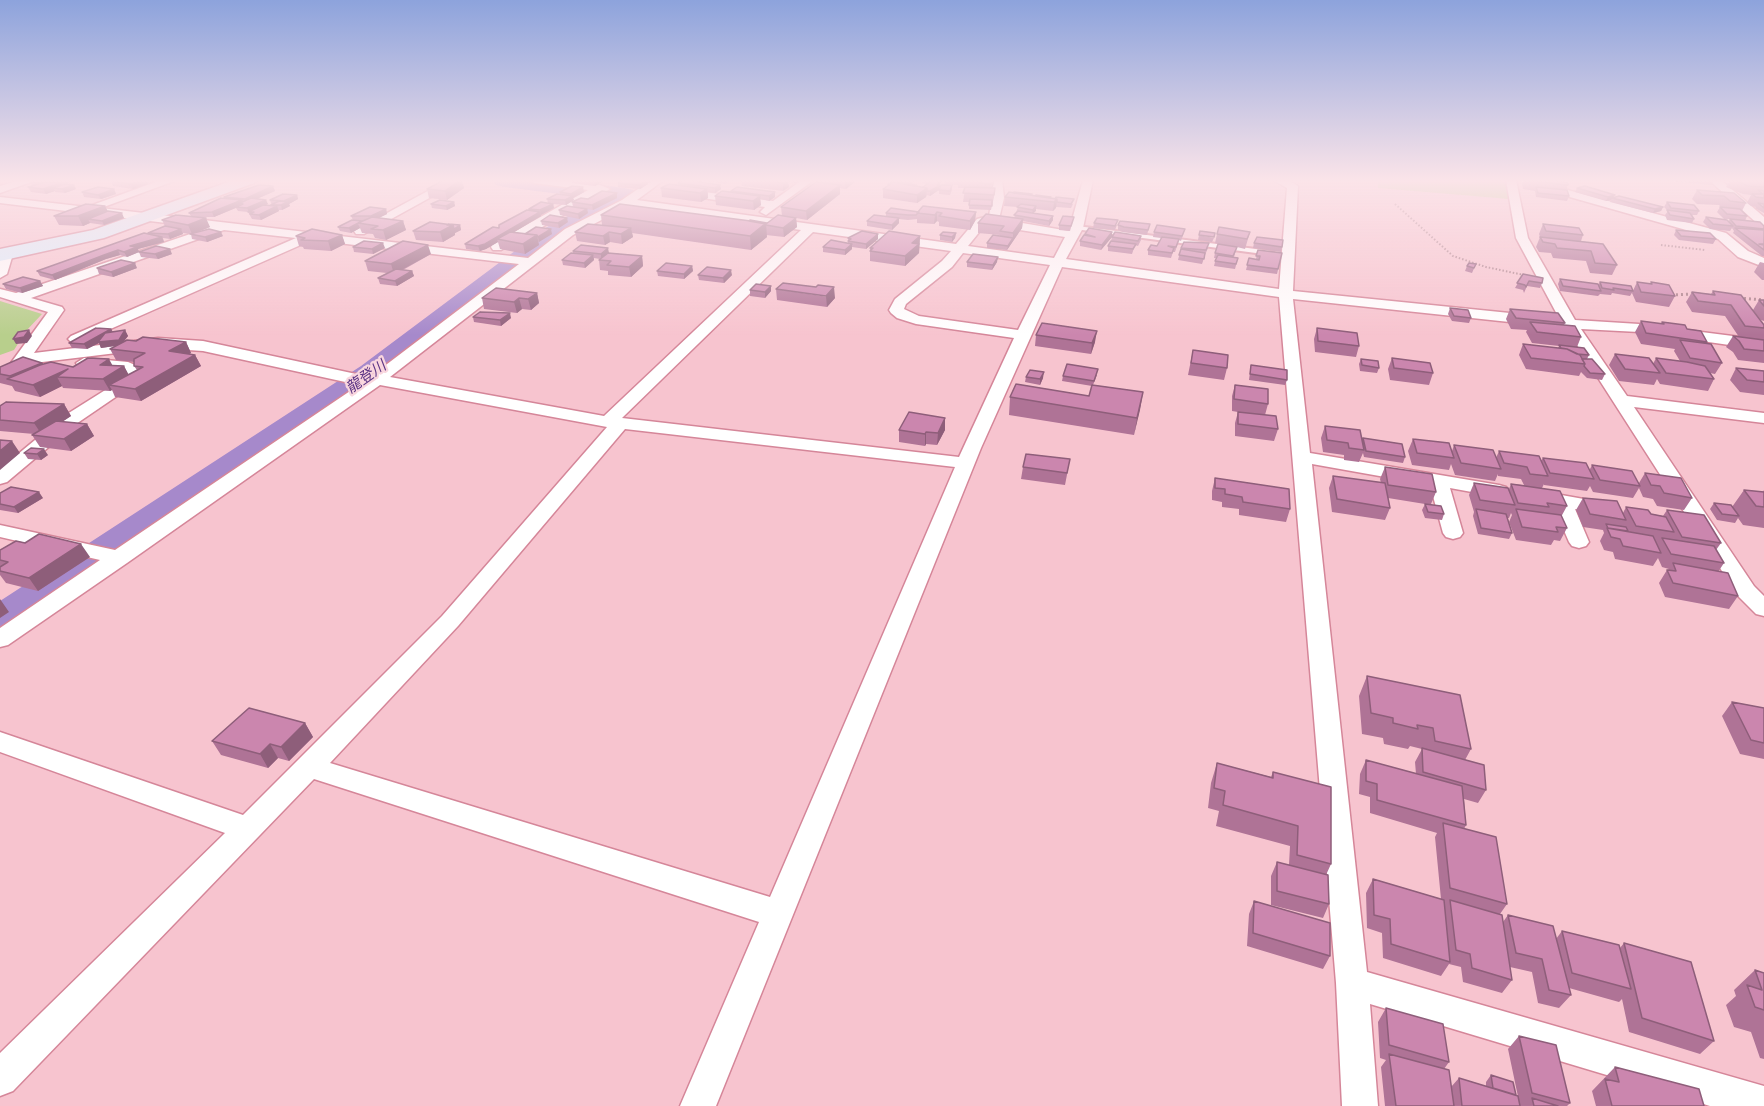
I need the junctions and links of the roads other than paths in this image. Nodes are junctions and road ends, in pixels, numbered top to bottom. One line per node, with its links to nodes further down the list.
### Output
1 (1075, 231): 21 (street)
2 (105, 232): 18 (main road)
3 (208, 232): 27 (street)
4 (278, 232): 15 (street)
5 (358, 232): 16 (street)
6 (524, 232): 20 (street)
7 (570, 232): 22 (street)
8 (806, 232): 36 (street)
9 (844, 232): 17 (street)
10 (974, 232): 17 (street)
11 (1080, 232): 19 (lane)
12 (1290, 232): 19 (street)
13 (1520, 232): 28 (street)
14 (1706, 232): 23 (street)
15 (311, 236): 16 (street); 31 (street)
16 (344, 239): 20 (street)
17 (961, 248): 21 (street); 29 (street)
18 (3, 255): 24 (street)
19 (1289, 255): 26 (street)
20 (482, 256): 22 (street)
21 (1058, 261): 26 (street); 29 (street)
22 (532, 262): 33 (street)
23 (1764, 263)
24 (0, 274)
25 (0, 293): 27 (street)
26 (1286, 294): 28 (street); 37 (street)
27 (16, 298): 32 (street)
28 (1571, 324): 30 (street); 34 (street)
29 (1022, 335): 38 (street)
30 (1764, 345)
31 (34, 358): 32 (street); 33 (street)
32 (7, 371): 39 (street)
33 (375, 381): 36 (street); 48 (street)
34 (1622, 401): 35 (street); 44 (street)
35 (1764, 418)
36 (614, 422): 38 (street); 52 (street)
37 (1302, 457): 40 (street); 55 (street)
38 (966, 463): 54 (street)
39 (0, 478)
40 (1438, 480): 41 (street); 46 (street)
41 (1561, 501): 42 (street); 47 (street)
42 (1627, 512)
43 (1682, 522): 44 (street)
44 (1704, 525): 49 (street)
45 (0, 531): 48 (street)
46 (1453, 533)
47 (1579, 542)
48 (120, 558): 50 (street)
49 (1764, 609)
50 (0, 639)
51 (0, 742): 53 (street)
52 (309, 767): 53 (street); 54 (street)
53 (248, 829): 56 (street)
54 (778, 914): 58 (street)
55 (1352, 983): 57 (street); 59 (street)
56 (0, 1078)
57 (1764, 1104)
58 (698, 1106)
59 (1360, 1106)

